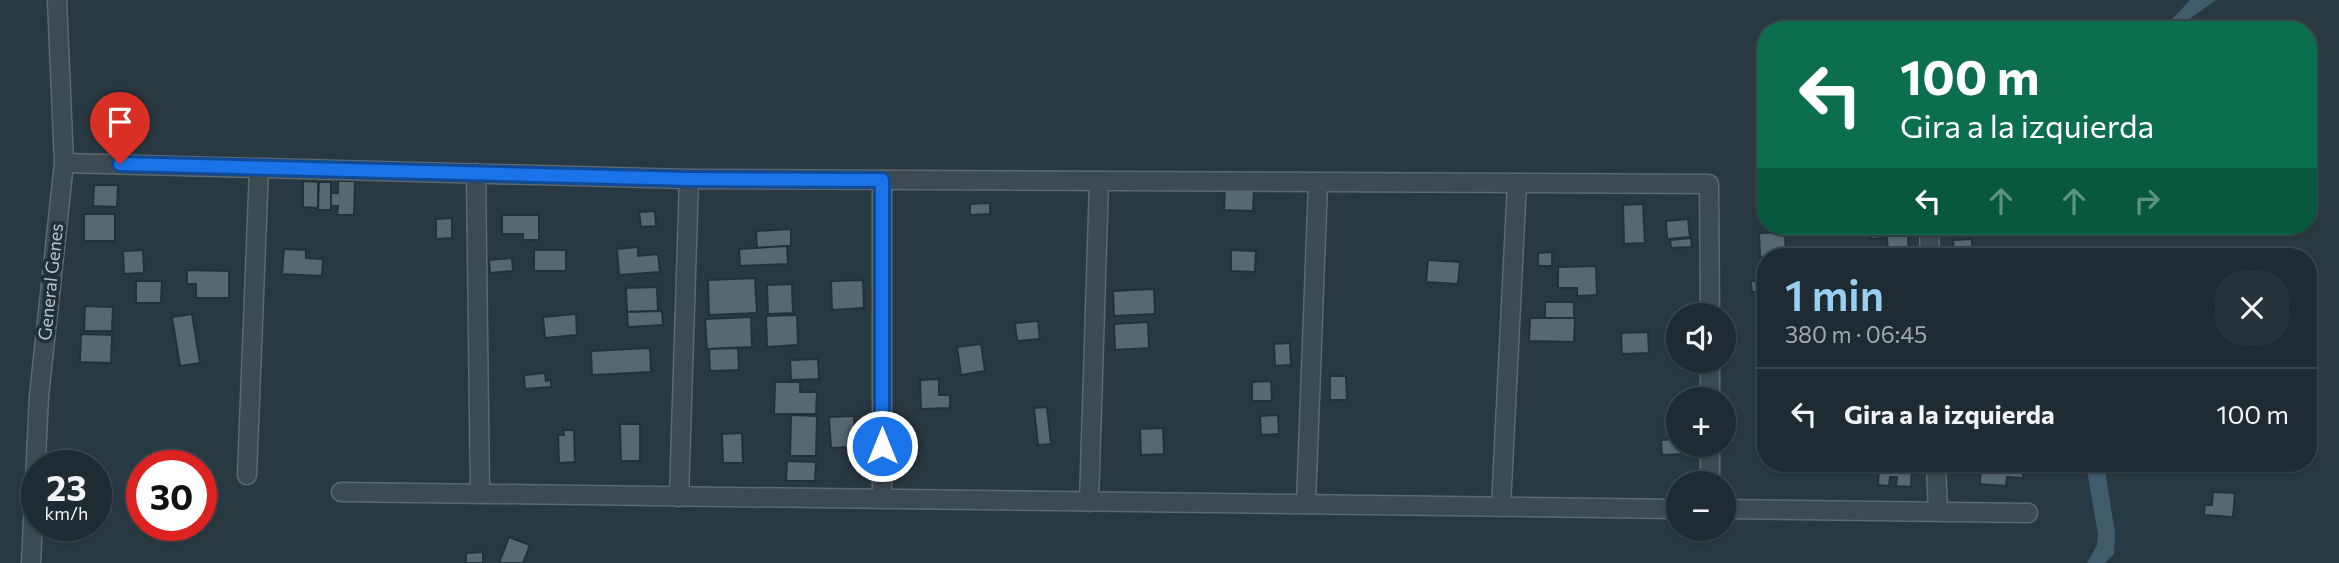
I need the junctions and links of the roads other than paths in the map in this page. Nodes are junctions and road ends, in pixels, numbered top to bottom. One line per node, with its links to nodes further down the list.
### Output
1 (57, 0): 2 (street, General Genes)
2 (64, 163): 3 (street); 24 (street, General Genes)
3 (259, 168): 4 (street); 12 (street)
4 (476, 173): 5 (street); 14 (street)
5 (689, 179): 6 (street); 15 (street)
6 (882, 180): 7 (street); 16 (street)
7 (1099, 181): 8 (street); 17 (street)
8 (1318, 182): 9 (street); 18 (street)
9 (1517, 183): 10 (street); 19 (street)
10 (1710, 303)
11 (1936, 472): 22 (street)
12 (247, 475)
13 (341, 492): 14 (street)
14 (480, 494): 15 (street)
15 (679, 497): 16 (street)
16 (882, 499): 17 (street)
17 (1089, 502): 18 (street)
18 (1306, 504): 19 (street)
19 (1501, 507): 20 (street)
20 (1666, 509)
21 (1736, 509): 22 (street)
22 (1938, 512): 23 (street)
23 (2028, 513)
24 (31, 563)

